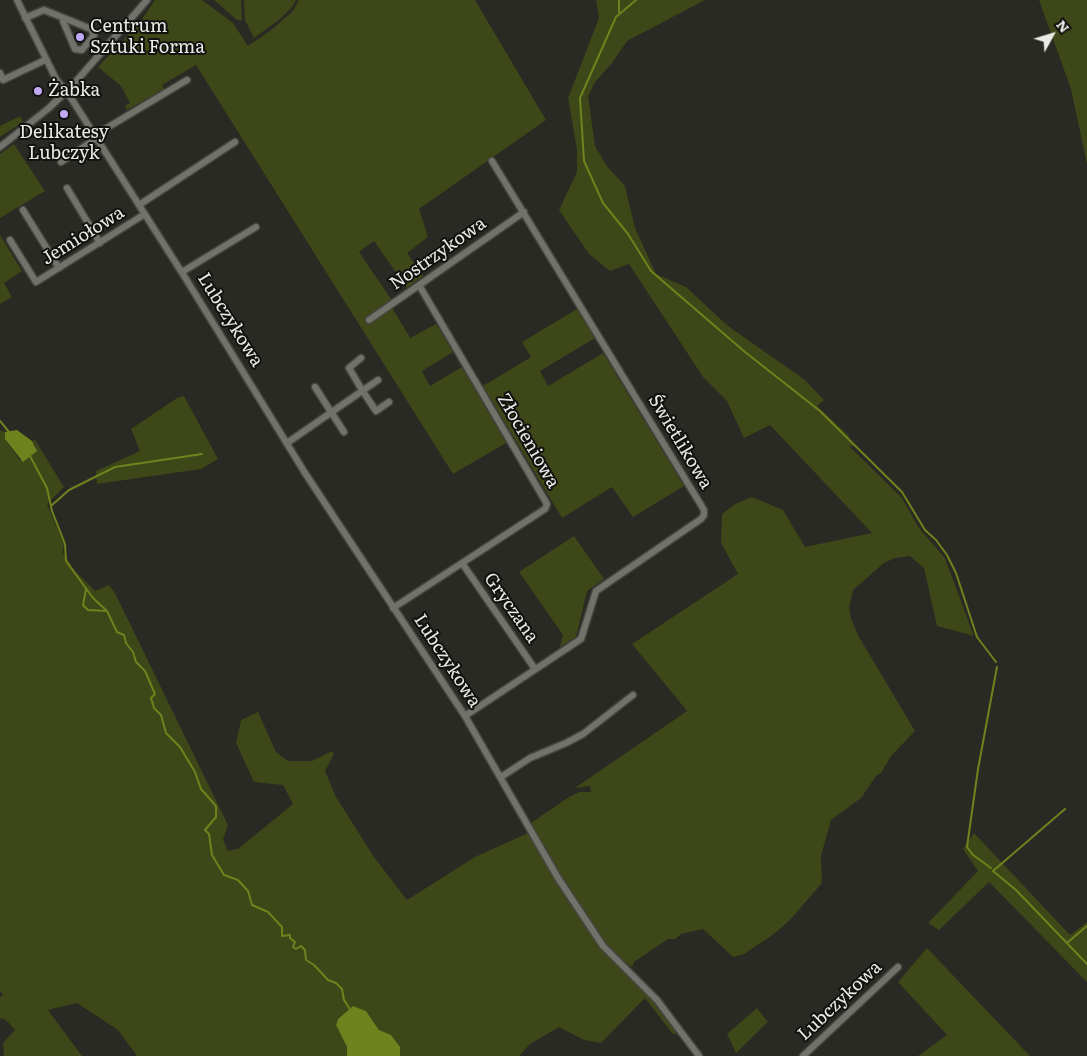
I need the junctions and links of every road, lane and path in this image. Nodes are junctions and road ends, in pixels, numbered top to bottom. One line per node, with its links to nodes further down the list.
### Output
1 (16, 0): 3 (street, Lubczykowa)
2 (147, 0): 8 (street)
3 (26, 18): 4 (street); 5 (street, Lubczykowa)
4 (64, 18): 4 (street)
5 (45, 60): 6 (street); 8 (street, Lubczykowa)
6 (0, 74)
7 (186, 80): 9 (street)
8 (66, 92): 9 (street, Lubczykowa); 11 (street)
9 (96, 137): 13 (street); 15 (street, Lubczykowa)
10 (235, 142): 15 (street)
11 (0, 147)
12 (492, 161): 17 (street, Świetlikowa)
13 (61, 162)
14 (68, 188): 21 (street)
15 (139, 205): 18 (street, Lubczykowa)
16 (23, 210): 22 (street)
17 (524, 212): 24 (street, Nostrzykowa); 36 (street, Świetlikowa)
18 (145, 214): 21 (street, Jemiołowa); 23 (street, Lubczykowa)
19 (256, 226): 23 (street, Lubczykowa)
20 (10, 240): 22 (street, Jemiołowa)
21 (100, 242): 22 (street, Jemiołowa)
22 (59, 268)
23 (182, 272): 33 (street, Lubczykowa)
24 (419, 285): 25 (street, Nostrzykowa); 34 (street, Złocieniowa)
25 (369, 320)
26 (361, 358): 29 (street)
27 (378, 380): 29 (street)
28 (315, 387): 31 (street)
29 (362, 390): 30 (street); 31 (street)
30 (389, 402)
31 (330, 412): 32 (street); 33 (street)
32 (344, 432)
33 (287, 443): 35 (street, Lubczykowa)
34 (462, 564): 35 (street, Złocieniowa); 36 (street, Gryczana)
35 (394, 608): 38 (street, Lubczykowa)
36 (535, 669): 38 (street, Świetlikowa)
37 (633, 695): 39 (street)
38 (465, 716): 39 (street, Lubczykowa)
39 (501, 777): 41 (street, Lubczykowa)
40 (898, 968): 42 (street, Lubczykowa)
41 (699, 1056)
42 (803, 1056)

